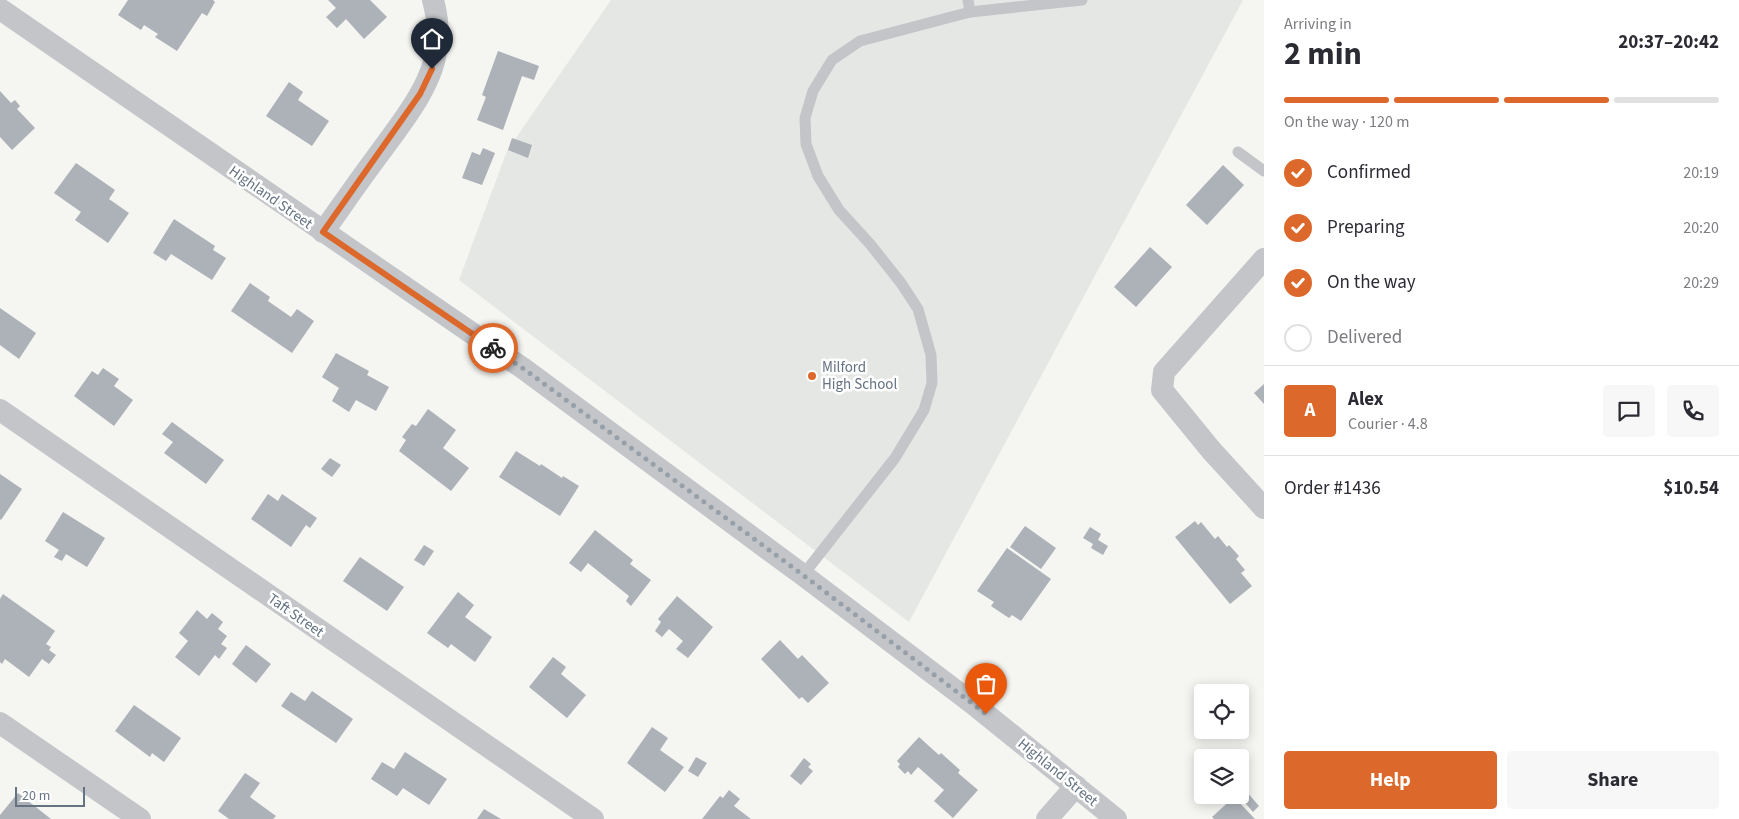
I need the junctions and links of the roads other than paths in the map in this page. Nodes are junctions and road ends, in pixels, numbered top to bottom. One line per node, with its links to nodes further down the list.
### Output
1 (433, 0): 8 (street)
2 (968, 0): 5 (lane)
3 (1082, 0): 5 (lane)
4 (0, 9): 8 (street, Highland Street)
5 (970, 12): 12 (lane)
6 (1238, 152): 7 (lane)
7 (1264, 171)
8 (323, 232): 12 (street, Highland Street)
9 (1264, 258): 11 (street)
10 (0, 410): 16 (street, Taft Street)
11 (1264, 508)
12 (803, 575): 14 (street, Highland Street)
13 (0, 723): 15 (street)
14 (1076, 786): 17 (street); 18 (street, Highland Street)
15 (140, 819)
16 (593, 819)
17 (1047, 819)
18 (1116, 819)

